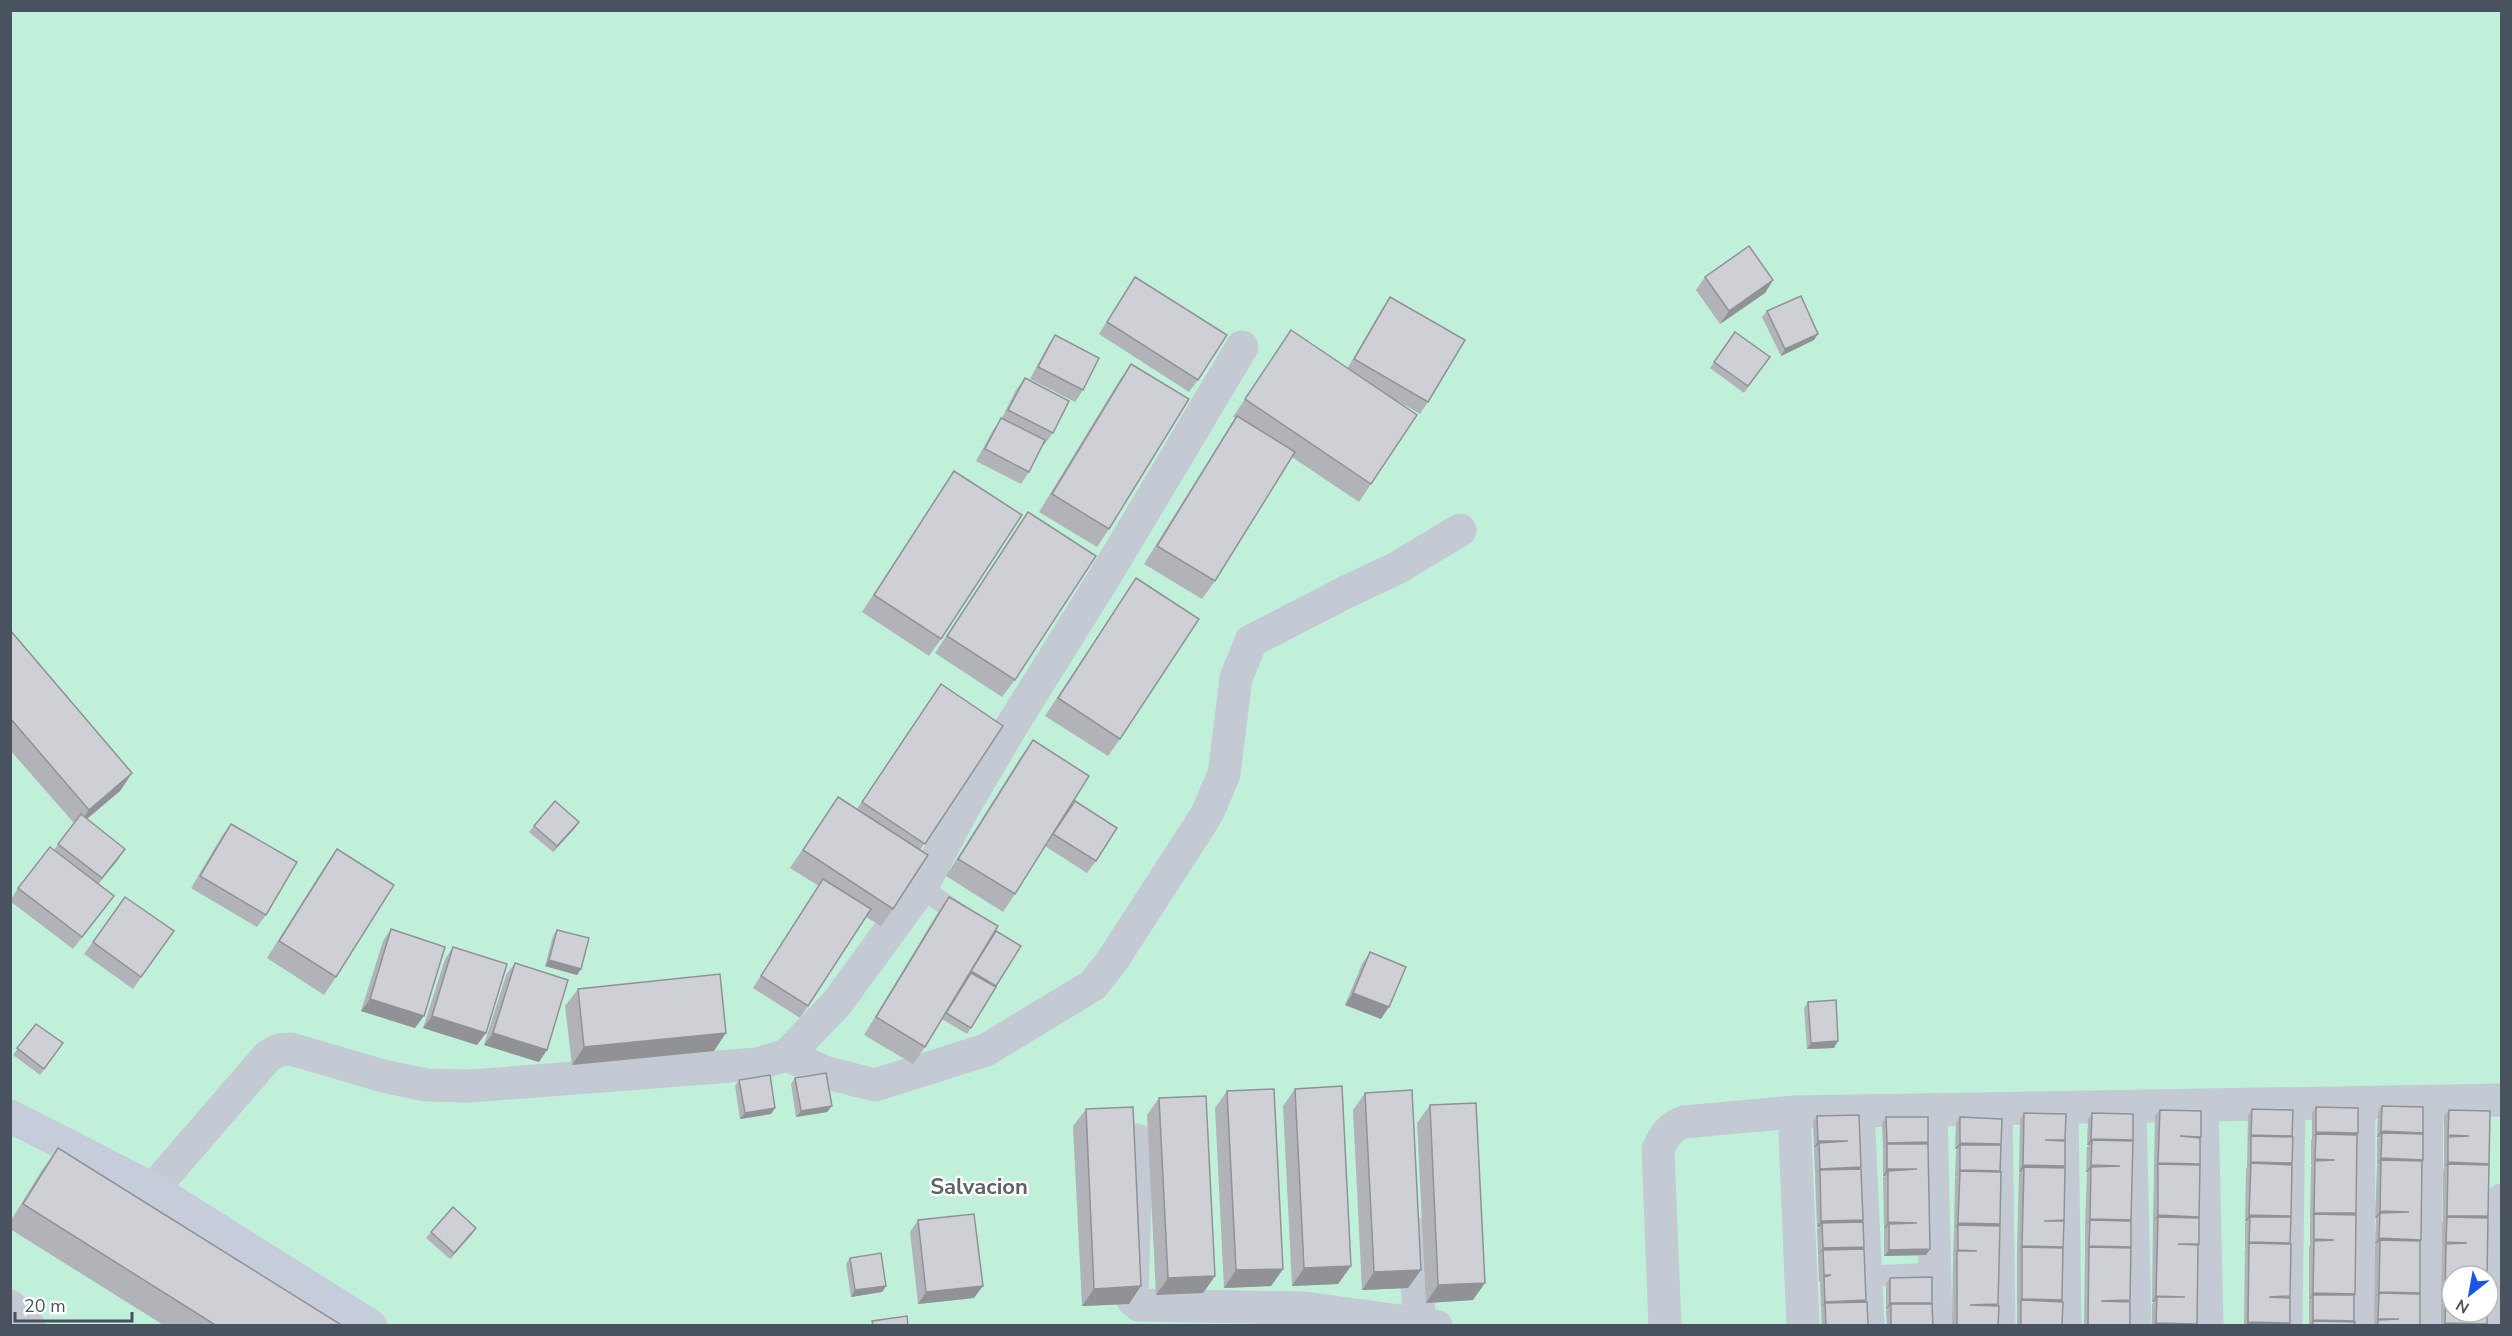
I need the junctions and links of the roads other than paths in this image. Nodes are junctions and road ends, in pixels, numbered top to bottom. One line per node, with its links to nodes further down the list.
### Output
1 (1242, 347): 3 (street)
2 (1460, 530): 5 (street)
3 (921, 888): 4 (lane); 5 (street)
4 (972, 922)
5 (787, 1055): 19 (street)
6 (2502, 1100): 7 (street)
7 (2433, 1101): 9 (street); 40 (lane)
8 (2295, 1103): 9 (street); 10 (street); 38 (lane)
9 (2359, 1103): 39 (street)
10 (2202, 1105): 11 (street); 37 (street)
11 (2136, 1107): 13 (street); 36 (lane)
12 (2002, 1108): 13 (street); 14 (street); 34 (lane)
13 (2068, 1108): 35 (lane)
14 (1931, 1110): 15 (street); 23 (street)
15 (1864, 1111): 16 (street); 24 (lane)
16 (1794, 1112): 30 (street); 31 (street)
17 (10, 1116): 19 (main road)
18 (1137, 1140): 26 (street)
19 (153, 1189): 29 (main road)
20 (2502, 1200): 41 (street)
21 (1411, 1205): 27 (street)
22 (1277, 1273): 26 (street)
23 (1935, 1274): 24 (lane); 33 (street)
24 (1872, 1276): 32 (lane)
25 (10, 1306): 28 (street)
26 (1278, 1307): 27 (street)
27 (1428, 1324)
28 (29, 1326)
29 (371, 1326)
30 (1665, 1326)
31 (1803, 1326)
32 (1874, 1326)
33 (1936, 1326)
34 (2005, 1326)
35 (2071, 1326)
36 (2141, 1326)
37 (2207, 1326)
38 (2292, 1326)
39 (2358, 1326)
40 (2431, 1326)
41 (2499, 1326)

